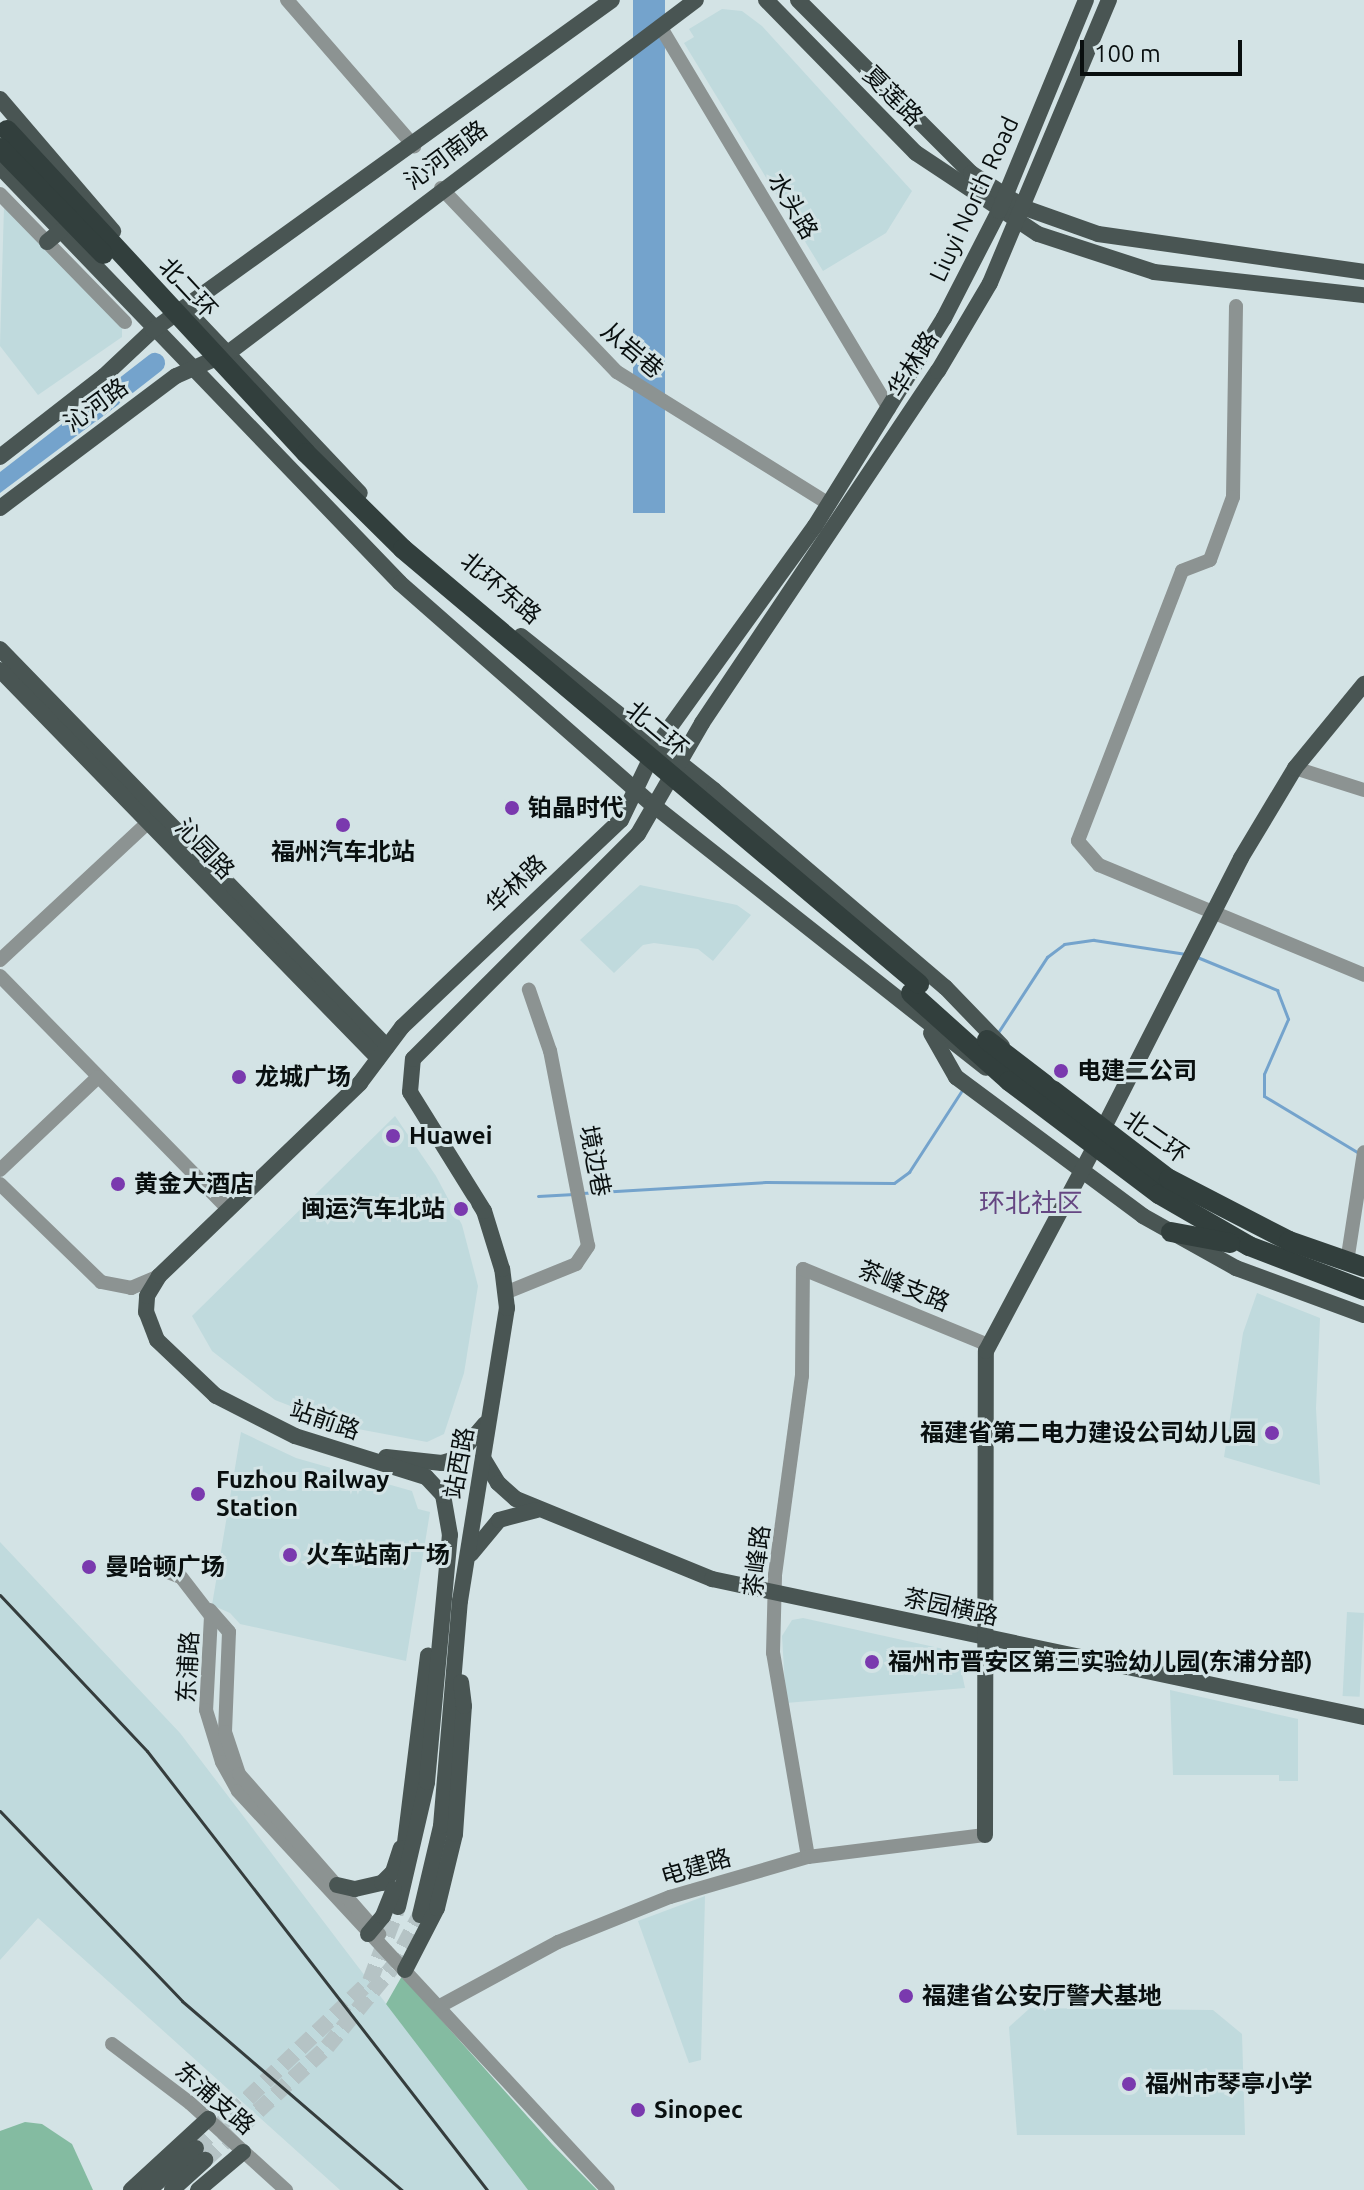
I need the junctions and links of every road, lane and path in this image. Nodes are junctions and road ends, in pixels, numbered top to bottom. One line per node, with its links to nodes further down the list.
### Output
1 (287, 0): 11 (street)
2 (612, 0): 11 (main road, 沁河南路)
3 (696, 0): 8 (main road, 沁河南路)
4 (766, 0): 15 (main road, 夏莲路)
5 (798, 0): 15 (main road, 夏莲路)
6 (1086, 0): 15 (main road, Liuyi North Road)
7 (1109, 0): 16 (main road, Liuyi North Road)
8 (660, 26): 13 (main road, 沁河南路); 27 (street, 水头路)
9 (0, 99): 22 (main road, 北环东路)
10 (2, 134): 49 (highway, 北二环, bridge)
11 (414, 146): 22 (main road, 沁河南路)
12 (0, 167): 18 (main road)
13 (441, 188): 25 (main road, 沁河南路); 29 (street, 从岩巷)
14 (0, 194): 18 (street)
15 (1002, 204): 16 (main road); 17 (main road); 27 (main road, Liuyi North Road)
16 (1025, 208): 17 (main road, Liuyi North Road); 19 (main road)
17 (1019, 224): 20 (main road); 35 (main road, 华林路)
18 (54, 237): 23 (street); 24 (main road)
19 (1364, 272)
20 (1364, 295)
21 (1236, 306): 41 (street)
22 (185, 309): 24 (main road, 沁河路); 25 (main road, 北环东路)
23 (125, 322)
24 (153, 330): 26 (main road); 28 (main road, 沁河路)
25 (228, 353): 26 (main road, 沁河路); 34 (main road, 北环东路)
26 (192, 369): 30 (main road, 沁河路); 37 (main road)
27 (889, 409): 29 (main road, 华林路)
28 (0, 457)
29 (829, 504): 34 (main road, 华林路)
30 (0, 508)
31 (0, 649): 40 (main road)
32 (0, 670): 40 (main road, 沁园路)
33 (1364, 684): 36 (main road)
34 (657, 745): 35 (main road, 北环东路); 37 (main road, 华林路)
35 (678, 762): 39 (main road, 华林路); 49 (main road, 北环东路)
36 (1295, 768): 38 (street); 41 (main road)
37 (634, 789): 39 (main road); 48 (main road, 华林路)
38 (1364, 790)
39 (653, 805): 46 (main road); 47 (main road, 华林路)
40 (153, 819): 42 (street); 48 (main road, 沁园路)
41 (1214, 913): 43 (street); 51 (main road)
42 (0, 960)
43 (1364, 975)
44 (0, 976): 50 (street)
45 (529, 990): 63 (street, 境边巷)
46 (924, 1022): 49 (main road); 54 (main road)
47 (421, 1045): 63 (main road, 站西路)
48 (382, 1052): 56 (main road, 华林路)
49 (989, 1052): 51 (highway, 北二环)
50 (98, 1077): 53 (street); 56 (street)
51 (1098, 1140): 54 (main road); 58 (highway, 北二环); 59 (highway, 北二环)
52 (1363, 1155): 59 (street)
53 (0, 1170)
54 (1080, 1171): 57 (main road); 65 (main road)
55 (0, 1184): 61 (street)
56 (229, 1210): 61 (main road, 华林路)
57 (1171, 1232): 58 (highway); 64 (main road)
58 (1249, 1246): 62 (highway, 北二环)
59 (1356, 1265)
60 (803, 1269): 65 (street, 茶峰支路); 74 (street, 茶峰路)
61 (159, 1276): 66 (main road, 华林路)
62 (1364, 1290)
63 (505, 1293): 67 (main road, 站西路)
64 (1364, 1315)
65 (988, 1345): 76 (main road)
66 (165, 1350): 68 (main road, 站前路)
67 (493, 1412): 68 (main road); 69 (main road, 站西路)
68 (356, 1456): 73 (main road, 站前路)
69 (483, 1458): 70 (main road, 茶园横路); 71 (main road, 站西路)
70 (539, 1510): 71 (main road); 74 (main road, 茶园横路)
71 (465, 1565): 77 (main road, 站西路)
72 (160, 1569): 75 (street)
73 (441, 1592): 80 (main road); 83 (main road)
74 (773, 1594): 76 (main road, 茶园横路); 81 (street, 茶峰路)
75 (199, 1600): 82 (street, 东浦路); 85 (street, 东浦路)
76 (985, 1639): 78 (main road, 茶园横路); 79 (main road)
77 (456, 1650): 84 (main road, 站西路); 86 (main road)
78 (1364, 1717)
79 (985, 1835): 81 (street, 电建路)
80 (407, 1836): 82 (main road); 85 (main road)
81 (808, 1857): 87 (street, 电建路)
82 (337, 1885): 85 (street, 东浦路)
83 (398, 1907)
84 (420, 1915)
85 (370, 1931): 86 (street, 东浦路)
86 (405, 1970): 87 (street, 东浦路)
87 (440, 2006): 96 (street, 东浦路)
88 (112, 2044): 89 (street, 东浦支路)
89 (208, 2119): 90 (street, 东浦支路); 91 (main road)
90 (243, 2152): 94 (main road); 95 (street, 东浦支路)
91 (131, 2190)
92 (149, 2190): 93 (main road)
93 (172, 2190)
94 (198, 2190)
95 (286, 2190)
96 (608, 2190)

